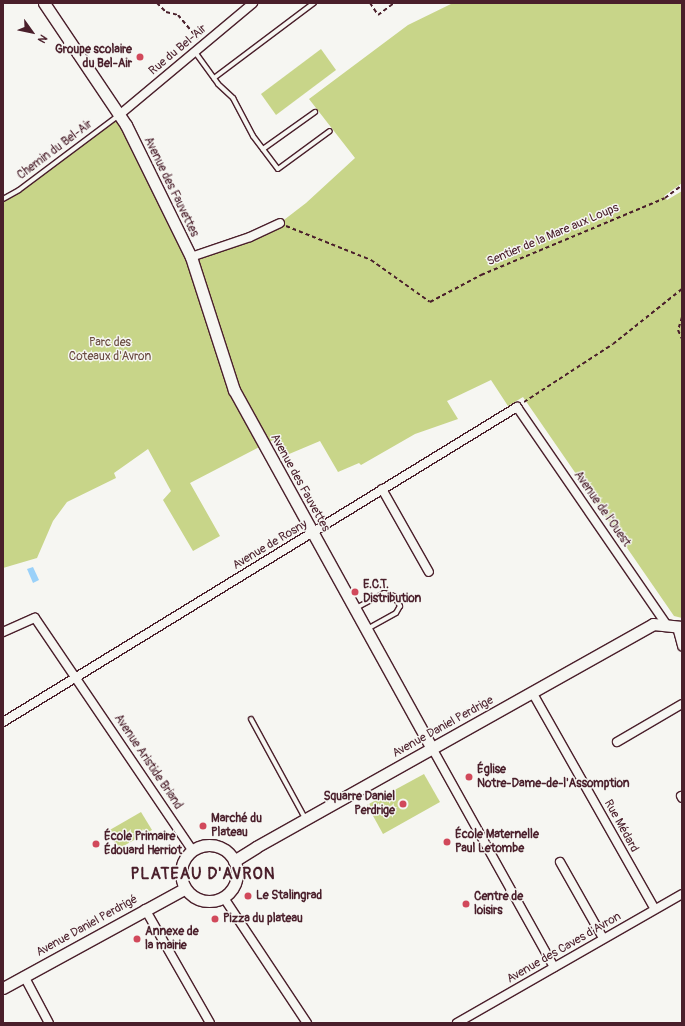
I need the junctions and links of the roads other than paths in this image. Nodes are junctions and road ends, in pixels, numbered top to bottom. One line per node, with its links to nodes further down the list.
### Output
1 (44, 3): 7 (street, Avenue des Fauvettes)
2 (253, 3): 4 (street, Rue du Bel-Air)
3 (314, 3): 5 (lane)
4 (195, 52): 5 (lane); 7 (street, Rue du Bel-Air)
5 (214, 78): 9 (lane)
6 (315, 112): 9 (lane)
7 (118, 116): 10 (lane, Chemin du Bel-Air); 12 (street, Avenue des Fauvettes)
8 (330, 130): 9 (lane)
9 (263, 149)
10 (3, 199)
11 (280, 223): 12 (street)
12 (191, 256): 15 (street, Avenue des Fauvettes)
13 (517, 407): 14 (street, Avenue de Rosny); 18 (street, Avenue de l'Ouest)
14 (382, 489): 15 (street, Avenue de Rosny); 16 (street)
15 (312, 533): 17 (street, Avenue des Fauvettes); 22 (street, Avenue de Rosny)
16 (429, 572)
17 (355, 608): 19 (street, Avenue des Fauvettes); 19 (lane)
18 (675, 626): 21 (street, Avenue de l'Ouest); 23 (street, Avenue Daniel Perdrige)
19 (367, 630): 28 (street, Avenue des Fauvettes)
20 (3, 632): 22 (street)
21 (682, 646)
22 (76, 678): 26 (street, Avenue de Rosny); 30 (street, Avenue Aristide Briand)
23 (532, 692): 28 (street, Avenue Daniel Perdrige); 37 (street, Rue Médard)
24 (682, 704): 27 (street)
25 (251, 719): 29 (lane)
26 (3, 722)
27 (617, 742)
28 (432, 748): 29 (street, Avenue Daniel Perdrige); 39 (street, Avenue des Fauvettes)
29 (305, 819): 31 (street, Avenue Daniel Perdrige)
30 (192, 850): 31 (street); 33 (street)
31 (234, 861): 35 (street)
32 (560, 862): 38 (street)
33 (184, 889): 35 (street); 36 (street, Avenue Daniel Perdrigé)
34 (682, 894): 37 (street, Avenue des Caves d'Avron)
35 (224, 898): 44 (street)
36 (145, 909): 40 (street, Avenue Daniel Perdrigé); 43 (street)
37 (655, 910): 38 (street, Avenue des Caves d'Avron)
38 (603, 938): 39 (street, Avenue des Caves d'Avron)
39 (554, 967): 45 (street, Avenue des Caves d'Avron)
40 (24, 976): 41 (street, Avenue Daniel Perdrigé); 42 (street)
41 (4, 986)
42 (49, 1023)
43 (210, 1023)
44 (307, 1023)
45 (457, 1023)

